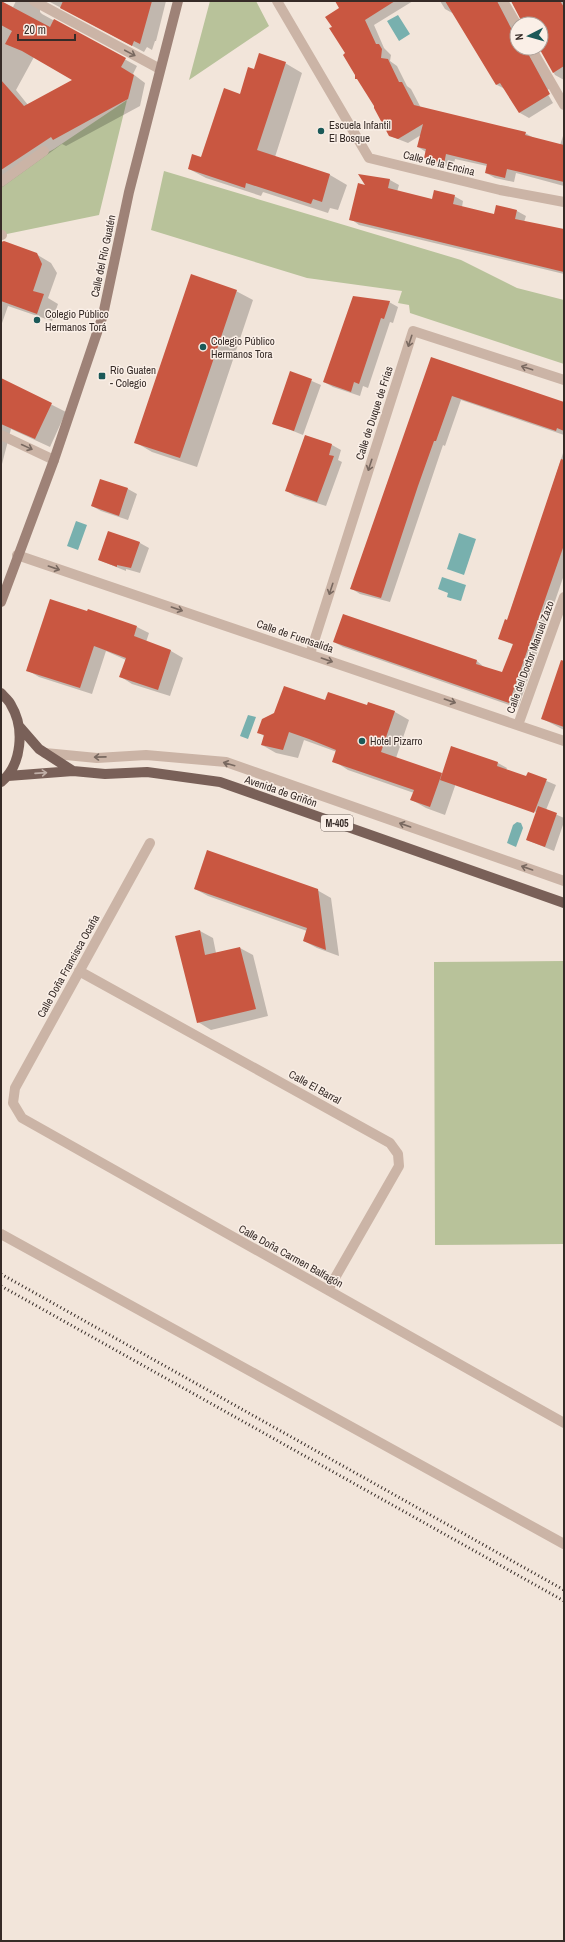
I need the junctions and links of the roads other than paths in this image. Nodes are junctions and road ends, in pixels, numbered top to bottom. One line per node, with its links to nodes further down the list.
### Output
1 (34, 1): 7 (street, one-way to 7)
2 (178, 1): 7 (street, Calle del Río Guatén)
3 (503, 1): 5 (street)
4 (281, 2): 11 (street, Calle de la Encina)
5 (512, 16)
6 (536, 56): 8 (street)
7 (160, 69): 14 (street, Calle del Río Guatén)
8 (564, 104)
9 (44, 151): 10 (street)
10 (1, 182)
11 (564, 202)
12 (564, 380): 18 (street, Calle de Duque de Frías, one-way to 18)
13 (1, 435): 14 (street, one-way to 14)
14 (54, 460): 15 (street, Calle del Río Guatén)
15 (17, 555): 17 (street, Calle del Río Guatén); 18 (street, Calle de Fuensalida, one-way to 18)
16 (564, 597): 20 (street, Calle del Doctor Manuel Zazo)
17 (1, 602)
18 (310, 654): 20 (street, Calle de Fuensalida, one-way to 20)
19 (1, 693): 21 (main road, M-405)
20 (518, 725): 22 (street, Calle de Fuensalida)
21 (19, 726): 23 (main road, Avenida de Griñón / M-405); 25 (main road, M-405)
22 (564, 741)
23 (45, 754): 24 (main road, Avenida de Griñón / M-405); 27 (street, one-way to 23)
24 (73, 771): 25 (main road, Avenida de Griñón / M-405, one-way to 24); 28 (main road, Avenida de Griñón / M-405)
25 (5, 779)
26 (150, 843): 29 (street, Calle Doña Francisca Ocaña)
27 (564, 881)
28 (564, 903)
29 (80, 972): 30 (street, Calle Doña Francisca Ocaña); 32 (street, Calle El Barral)
30 (13, 1103): 32 (street, Calle Doña Carmen Balfagón)
31 (1, 1234): 34 (street)
32 (328, 1290): 33 (street, Calle Doña Carmen Balfagón)
33 (564, 1423)
34 (564, 1544)

